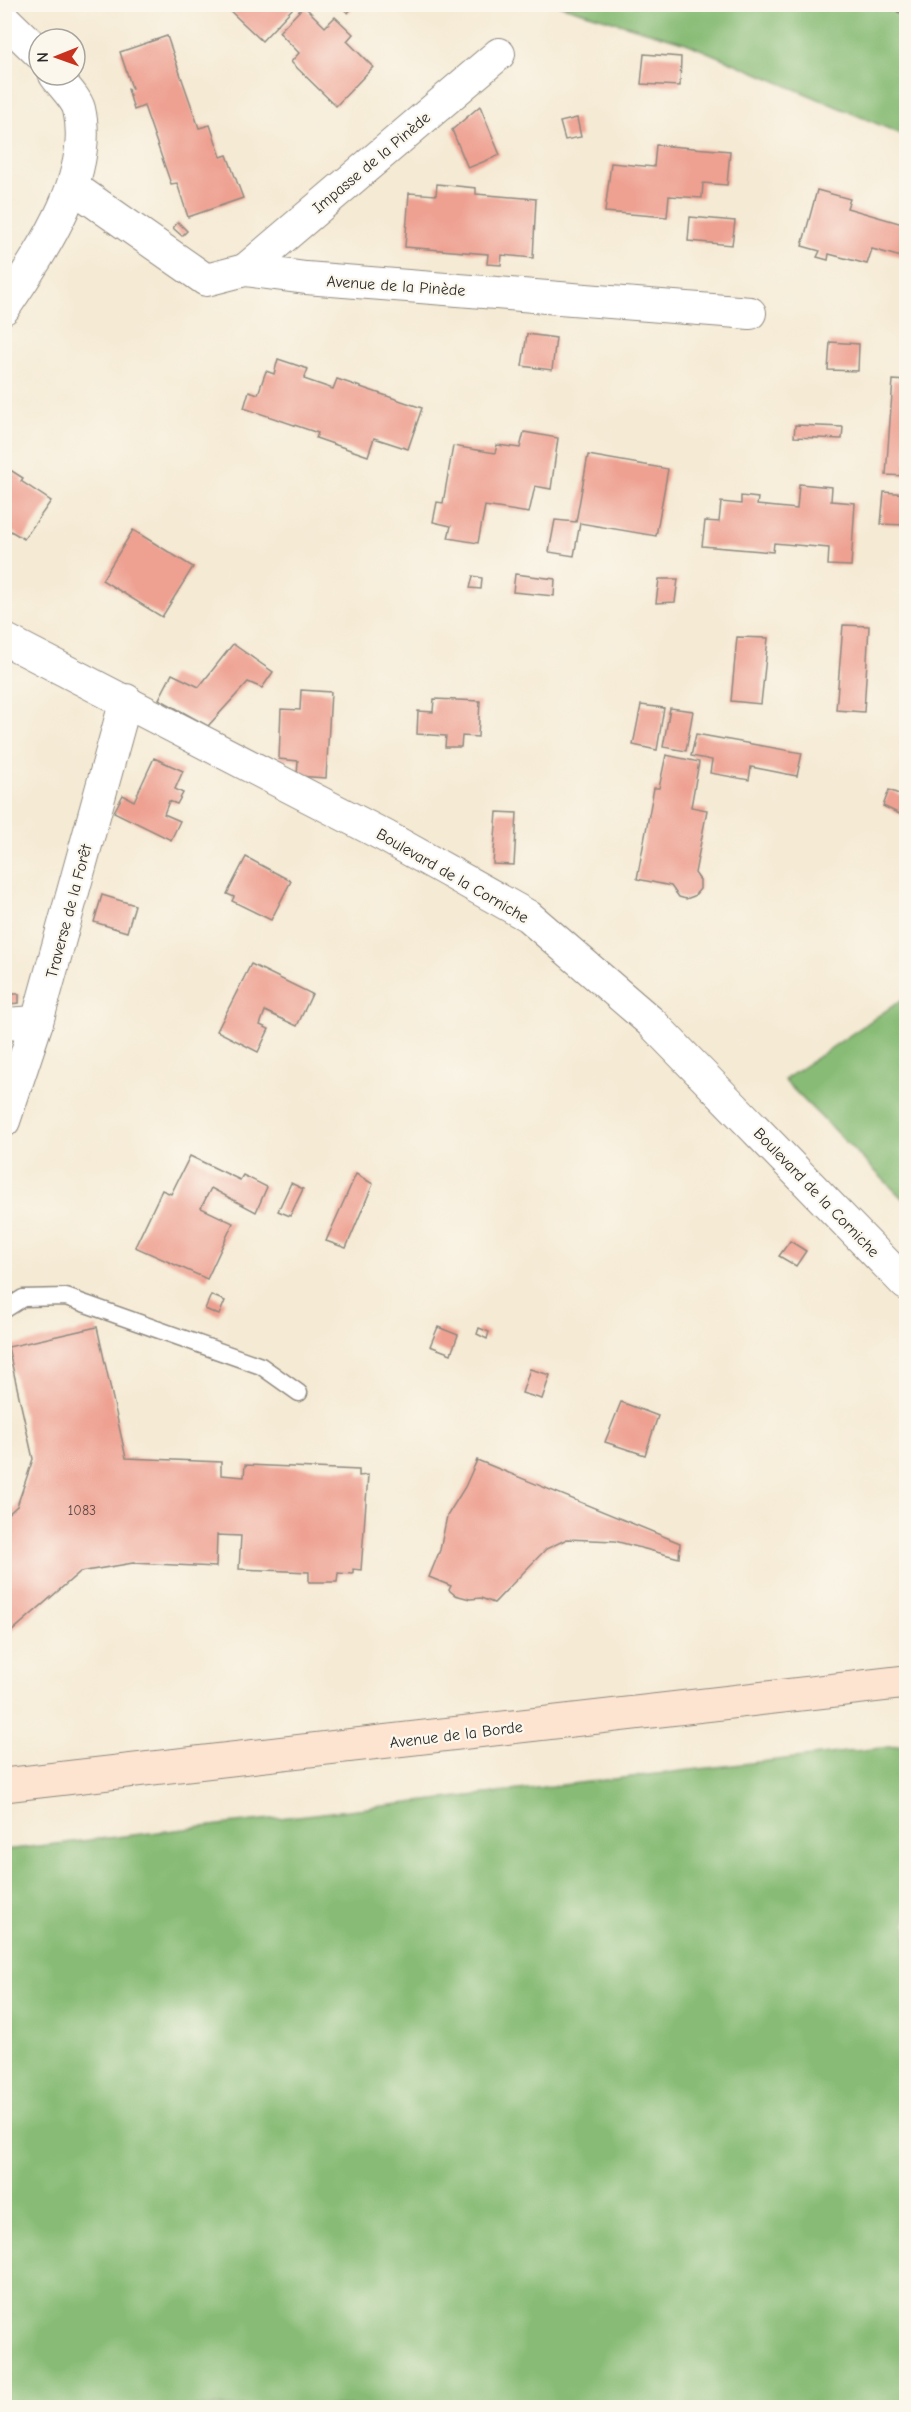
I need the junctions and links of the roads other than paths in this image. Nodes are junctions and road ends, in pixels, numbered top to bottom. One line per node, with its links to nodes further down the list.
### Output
1 (4, 19): 2 (street)
2 (27, 42)
3 (499, 54): 6 (street, Impasse de la Pinède)
4 (63, 87): 5 (street)
5 (73, 187): 6 (street, Avenue de la Pinède); 7 (street)
6 (245, 270): 8 (street, Avenue de la Pinède)
7 (4, 308)
8 (750, 313)
9 (4, 639): 10 (street, Boulevard de la Corniche)
10 (126, 700): 11 (street, Traverse de la Forêt); 14 (street, Boulevard de la Corniche)
11 (37, 1022): 12 (street); 13 (street, Traverse de la Forêt)
12 (4, 1024)
13 (4, 1121)
14 (906, 1284)
15 (4, 1310): 16 (lane)
16 (299, 1393)
17 (906, 1682): 18 (street, Avenue de la Borde)
18 (4, 1785)

